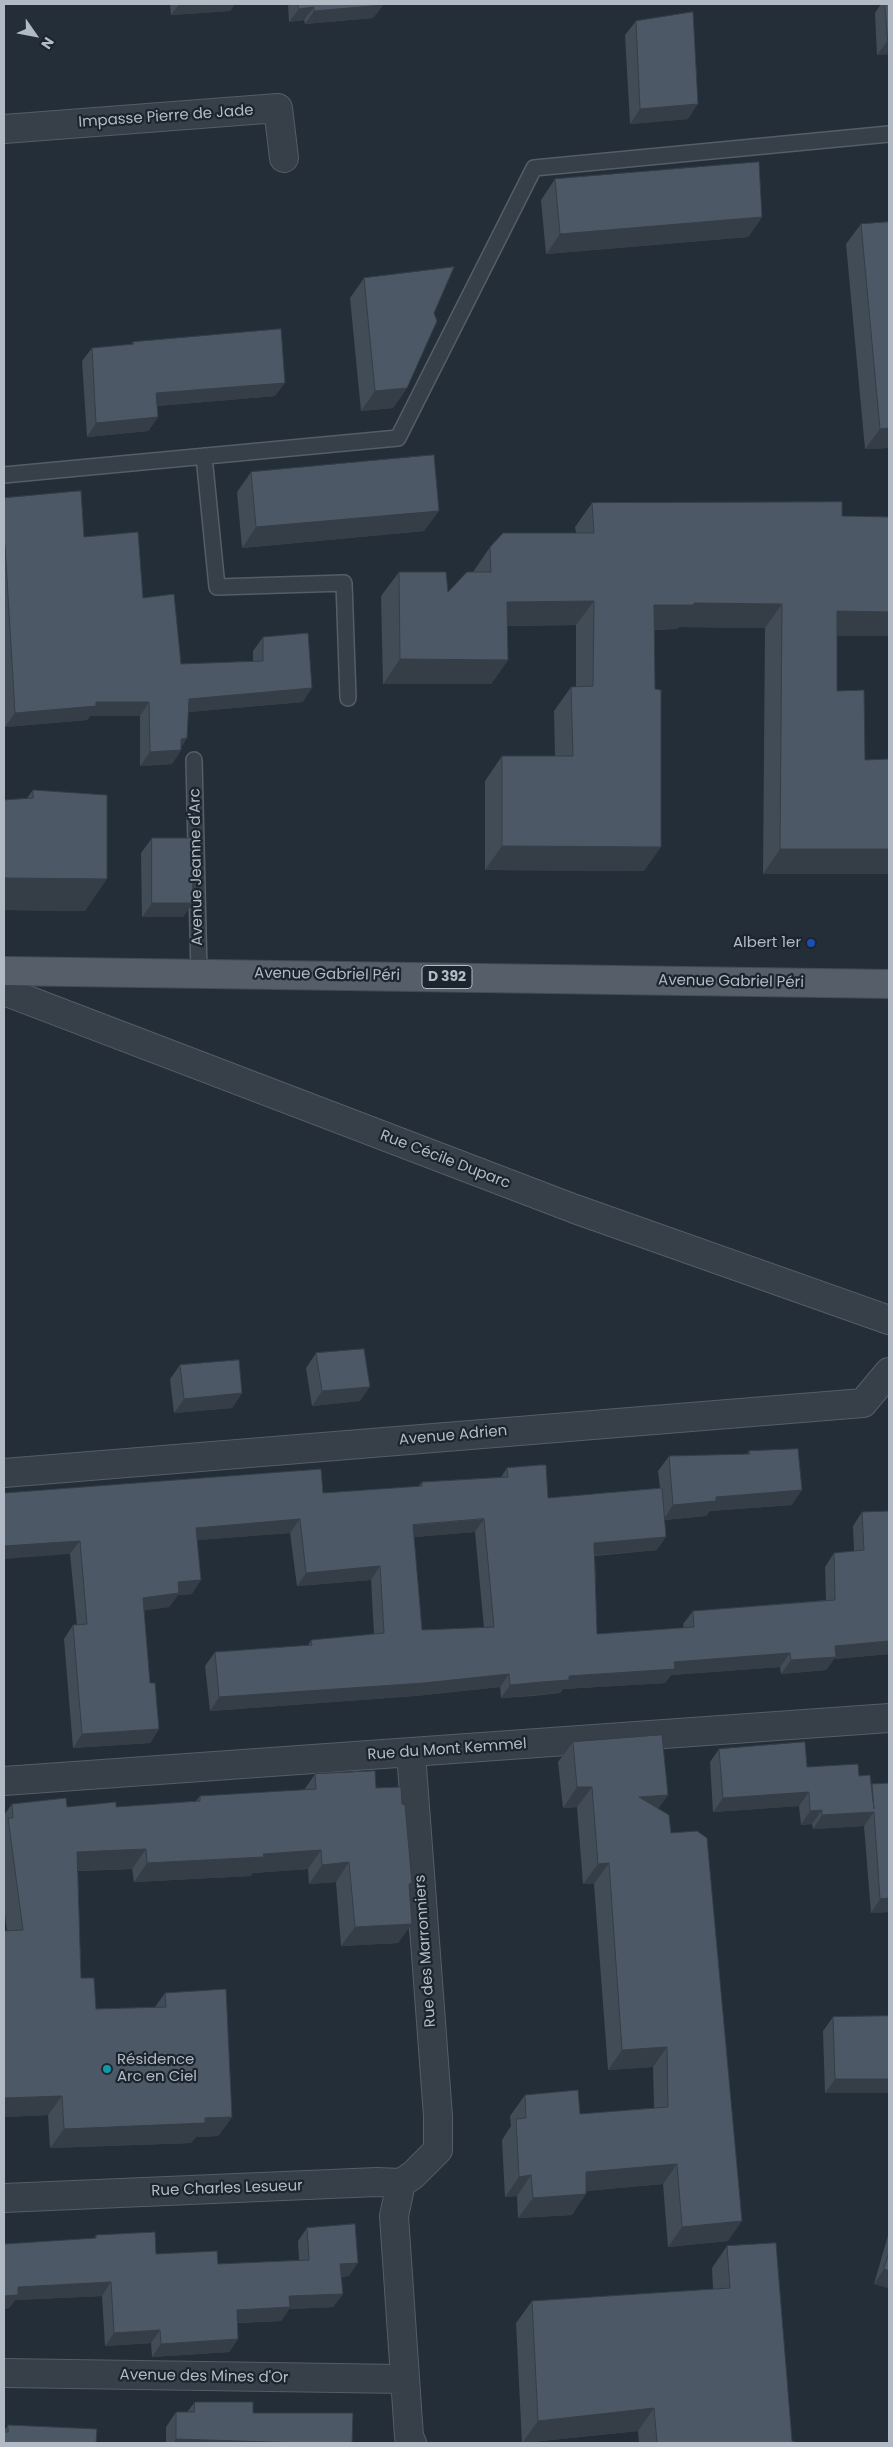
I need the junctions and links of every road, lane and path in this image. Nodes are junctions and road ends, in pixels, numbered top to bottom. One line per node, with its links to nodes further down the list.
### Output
1 (4, 129): 3 (street, Impasse Pierre de Jade)
2 (889, 134): 4 (lane)
3 (284, 158)
4 (204, 456): 5 (lane); 6 (lane)
5 (4, 475)
6 (348, 698)
7 (194, 760): 9 (lane, Avenue Jeanne d'Arc)
8 (4, 971): 9 (main road, Avenue Gabriel Péri / D 392)
9 (199, 974): 10 (main road, Avenue Gabriel Péri / D 392)
10 (889, 984)
11 (4, 991): 12 (street, Rue Cécile Duparc)
12 (889, 1320)
13 (889, 1372): 14 (street, Avenue Adrien)
14 (4, 1473)
15 (889, 1718): 16 (street, Rue du Mont Kemmel)
16 (411, 1753): 17 (street, Rue du Mont Kemmel); 18 (street, Rue des Marronniers)
17 (4, 1781)
18 (401, 2183): 19 (street, Rue Charles Lesueur); 21 (street)
19 (4, 2198)
20 (4, 2373): 21 (street, Avenue des Mines d'Or)
21 (404, 2379): 22 (street)
22 (412, 2443)

